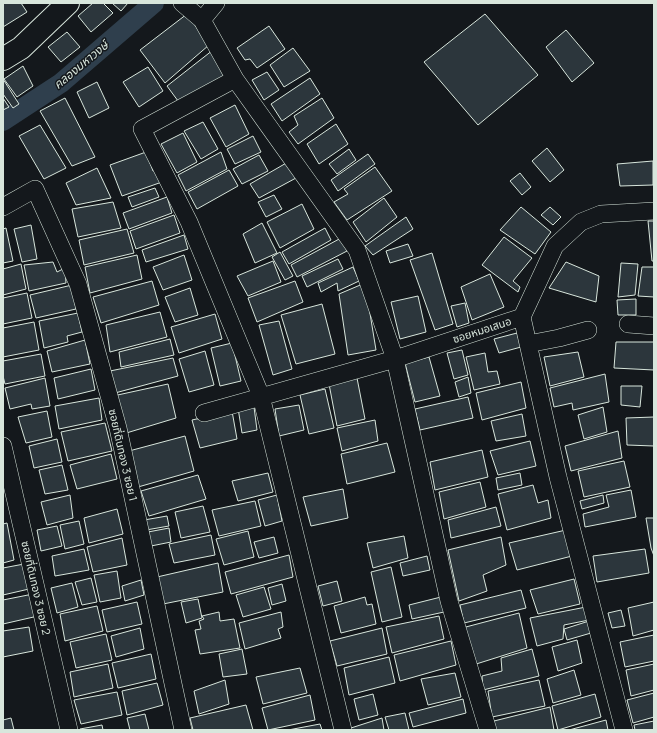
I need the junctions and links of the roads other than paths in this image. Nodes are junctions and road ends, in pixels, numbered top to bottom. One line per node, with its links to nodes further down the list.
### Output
1 (68, 3): 5 (street)
2 (182, 3): 4 (street)
3 (216, 3): 4 (street)
4 (199, 18): 6 (street)
5 (3, 59)
6 (235, 79): 14 (street); 15 (street)
7 (3, 207): 19 (street, ซอยที่ดินทอง 3 ซอย 1)
8 (654, 211): 9 (street, ซอยหมอเสนอ)
9 (522, 317): 13 (street); 14 (street, ซอยหมอเสนอ)
10 (628, 324): 11 (street)
11 (654, 326)
12 (588, 330): 13 (street)
13 (528, 344): 22 (street)
14 (394, 358): 15 (street, ซอยหมอเสนอ); 21 (street)
15 (261, 396): 16 (street, ซอยหมอเสนอ); 20 (street)
16 (204, 413)
17 (3, 446): 18 (street, ซอยที่ดินทอง 3 ซอย 2)
18 (69, 730)
19 (183, 730)
20 (343, 730)
21 (488, 730)
22 (624, 730)

